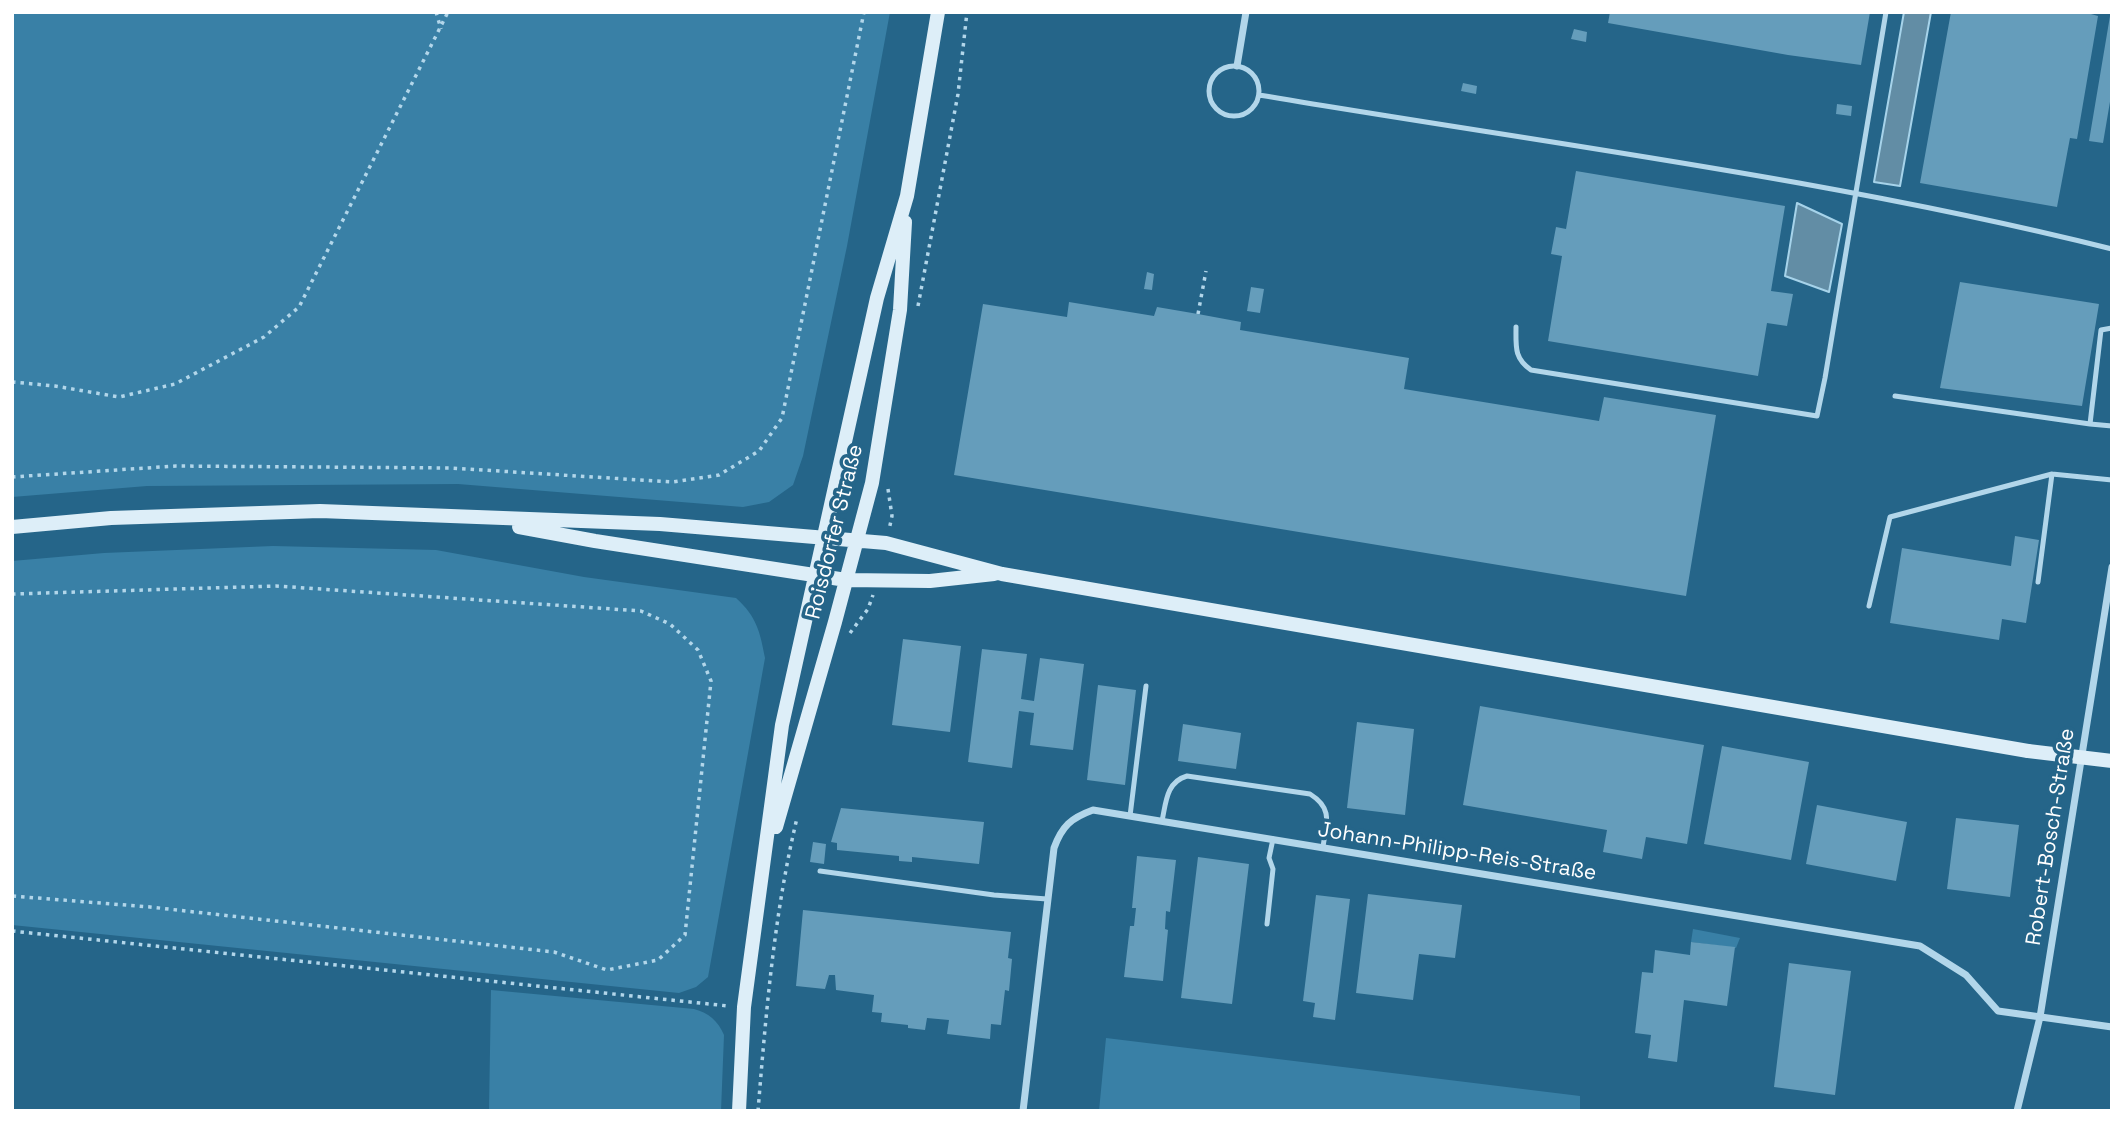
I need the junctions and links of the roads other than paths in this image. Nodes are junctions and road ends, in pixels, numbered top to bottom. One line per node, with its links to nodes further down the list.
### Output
1 (938, 12): 7 (main road, Roisdorfer Straße)
2 (1246, 12): 4 (street)
3 (1886, 12): 6 (lane)
4 (1237, 66): 5 (lane); 5 (lane)
5 (1259, 95): 6 (lane)
6 (1856, 193): 8 (lane); 9 (lane)
7 (907, 196): 18 (main road, Roisdorfer Straße); 19 (main road, Roisdorfer Straße)
8 (2112, 249)
9 (1516, 327)
10 (2112, 328): 12 (lane)
11 (1895, 396): 12 (lane)
12 (2090, 424): 13 (lane)
13 (2112, 426)
14 (2052, 474): 15 (lane); 24 (lane); 25 (lane)
15 (2112, 480)
16 (472, 519): 17 (main road); 18 (main road); 22 (main road)
17 (12, 527)
18 (822, 540): 19 (main road); 22 (main road, Roisdorfer Straße)
19 (856, 540): 21 (main road); 23 (main road, Roisdorfer Straße)
20 (2112, 567): 36 (street, Robert-Bosch-Straße)
21 (1002, 573): 23 (main road); 27 (main road, bridge)
22 (814, 576): 23 (main road); 32 (main road, Roisdorfer Straße)
23 (846, 580): 32 (main road, Roisdorfer Straße)
24 (2038, 582)
25 (1869, 606)
26 (1146, 686): 28 (lane)
27 (2112, 761)
28 (1130, 816): 29 (street, Johann-Philipp-Reis-Straße); 34 (street, Johann-Philipp-Reis-Straße)
29 (1162, 821): 30 (street, Johann-Philipp-Reis-Straße); 31 (lane)
30 (1273, 839): 31 (street, Johann-Philipp-Reis-Straße); 35 (lane)
31 (1323, 848): 36 (street, Johann-Philipp-Reis-Straße)
32 (764, 870): 38 (main road, Roisdorfer Straße)
33 (820, 871): 34 (lane)
34 (1047, 899): 39 (street, Johann-Philipp-Reis-Straße)
35 (1267, 924)
36 (2040, 1017): 37 (street, Johann-Philipp-Reis-Straße); 40 (street, Robert-Bosch-Straße)
37 (2112, 1027)
38 (739, 1111)
39 (1023, 1111)
40 (2017, 1111)

